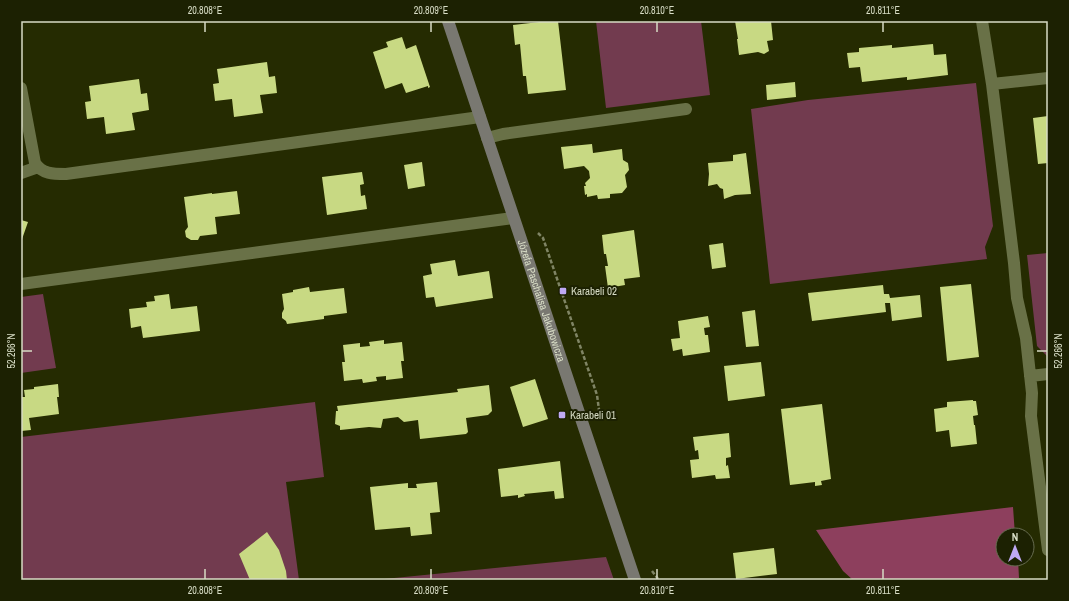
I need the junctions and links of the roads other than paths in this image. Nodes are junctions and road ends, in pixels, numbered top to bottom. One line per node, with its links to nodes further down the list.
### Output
1 (448, 21): 7 (street, Józefa Paschalisa Jakubowicza)
2 (982, 21): 4 (street)
3 (1048, 78): 4 (street)
4 (992, 84): 14 (street)
5 (21, 88): 9 (street)
6 (686, 109): 8 (street)
7 (480, 117): 8 (street, Józefa Paschalisa Jakubowicza); 9 (street)
8 (486, 138): 11 (street, Józefa Paschalisa Jakubowicza)
9 (38, 168): 10 (street)
10 (21, 173)
11 (513, 218): 12 (street); 16 (street, Józefa Paschalisa Jakubowicza)
12 (21, 284)
13 (1048, 374): 14 (street)
14 (1030, 376): 15 (street)
15 (1048, 550)
16 (635, 580)

